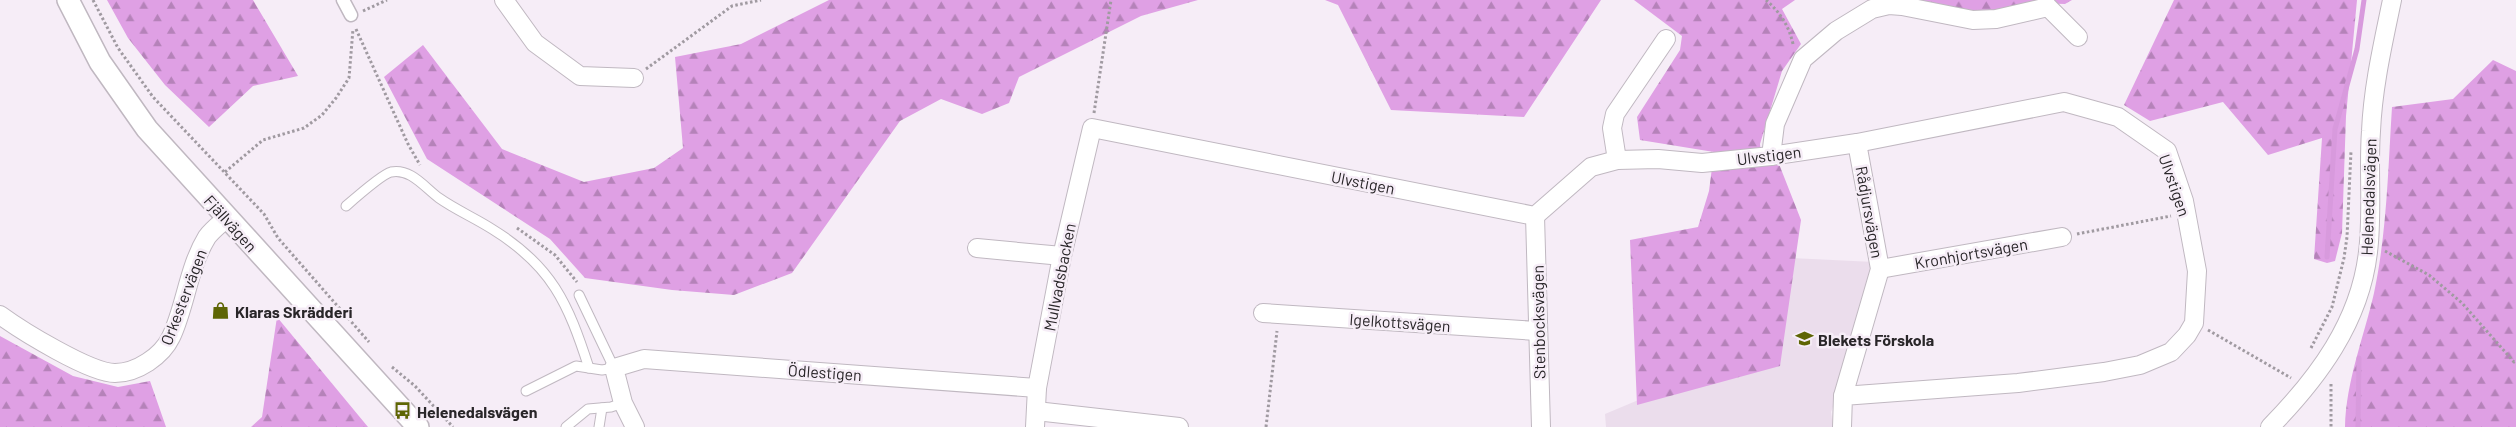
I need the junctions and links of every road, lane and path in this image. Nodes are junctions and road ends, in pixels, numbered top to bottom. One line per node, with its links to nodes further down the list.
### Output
1 (68, 0): 24 (street, Fjällvägen)
2 (93, 0): 20 (path)
3 (343, 0): 10 (street)
4 (387, 0): 10 (path)
5 (504, 0): 14 (street)
6 (761, 0): 14 (path)
7 (1110, 0): 15 (path)
8 (1766, 0): 13 (path)
9 (2392, 0): 41 (street, Helenedalsvägen)
10 (352, 16)
11 (2078, 37): 13 (street)
12 (1666, 39): 18 (street)
13 (1803, 58): 17 (street)
14 (634, 78)
15 (1092, 128): 23 (street, Ulvstigen); 29 (street, Mullvadsbacken)
16 (1857, 143): 17 (street, Ulvstigen); 22 (street, Ulvstigen); 30 (street, Rådjursvägen)
17 (1771, 156): 18 (street, Ulvstigen)
18 (1617, 160): 23 (street, Ulvstigen)
19 (424, 169): 20 (path)
20 (225, 172): 36 (path)
21 (346, 206): 39 (lane)
22 (2187, 213): 26 (path); 34 (street, Ulvstigen)
23 (1535, 216): 35 (street, Stenbocksvägen)
24 (227, 218): 33 (street, Orkestervägen); 51 (street, Fjällvägen)
25 (509, 224): 31 (path)
26 (2062, 237): 30 (street, Kronhjortsvägen)
27 (2377, 246): 37 (path)
28 (977, 248): 29 (street)
29 (1062, 256): 42 (street, Mullvadsbacken)
30 (1880, 269): 46 (street, Rådjursvägen)
31 (579, 295): 40 (lane)
32 (1271, 314): 35 (street, Igelkottsvägen); 57 (path)
33 (0, 315)
34 (2194, 322): 41 (path); 46 (street)
35 (1537, 332): 58 (street, Stenbocksvägen)
36 (372, 345)
37 (2516, 360)
38 (391, 367): 45 (path)
39 (589, 368): 40 (lane); 43 (lane)
40 (614, 368): 42 (street, Ödlestigen); 48 (street)
41 (2305, 387): 60 (street, Helenedalsvägen)
42 (1037, 388): 50 (street, Mullvadsbacken)
43 (526, 391)
44 (2332, 391): 61 (path)
45 (424, 396): 47 (path); 52 (path)
46 (1843, 396): 59 (street)
47 (420, 400)
48 (624, 403): 49 (lane); 55 (street)
49 (602, 408): 53 (lane); 54 (lane)
50 (1036, 419): 56 (street)
51 (418, 427)
52 (452, 427)
53 (566, 427)
54 (599, 427)
55 (635, 427)
56 (1179, 427)
57 (1266, 427)
58 (1541, 427)
59 (1842, 427)
60 (2270, 427)
61 (2332, 427)

